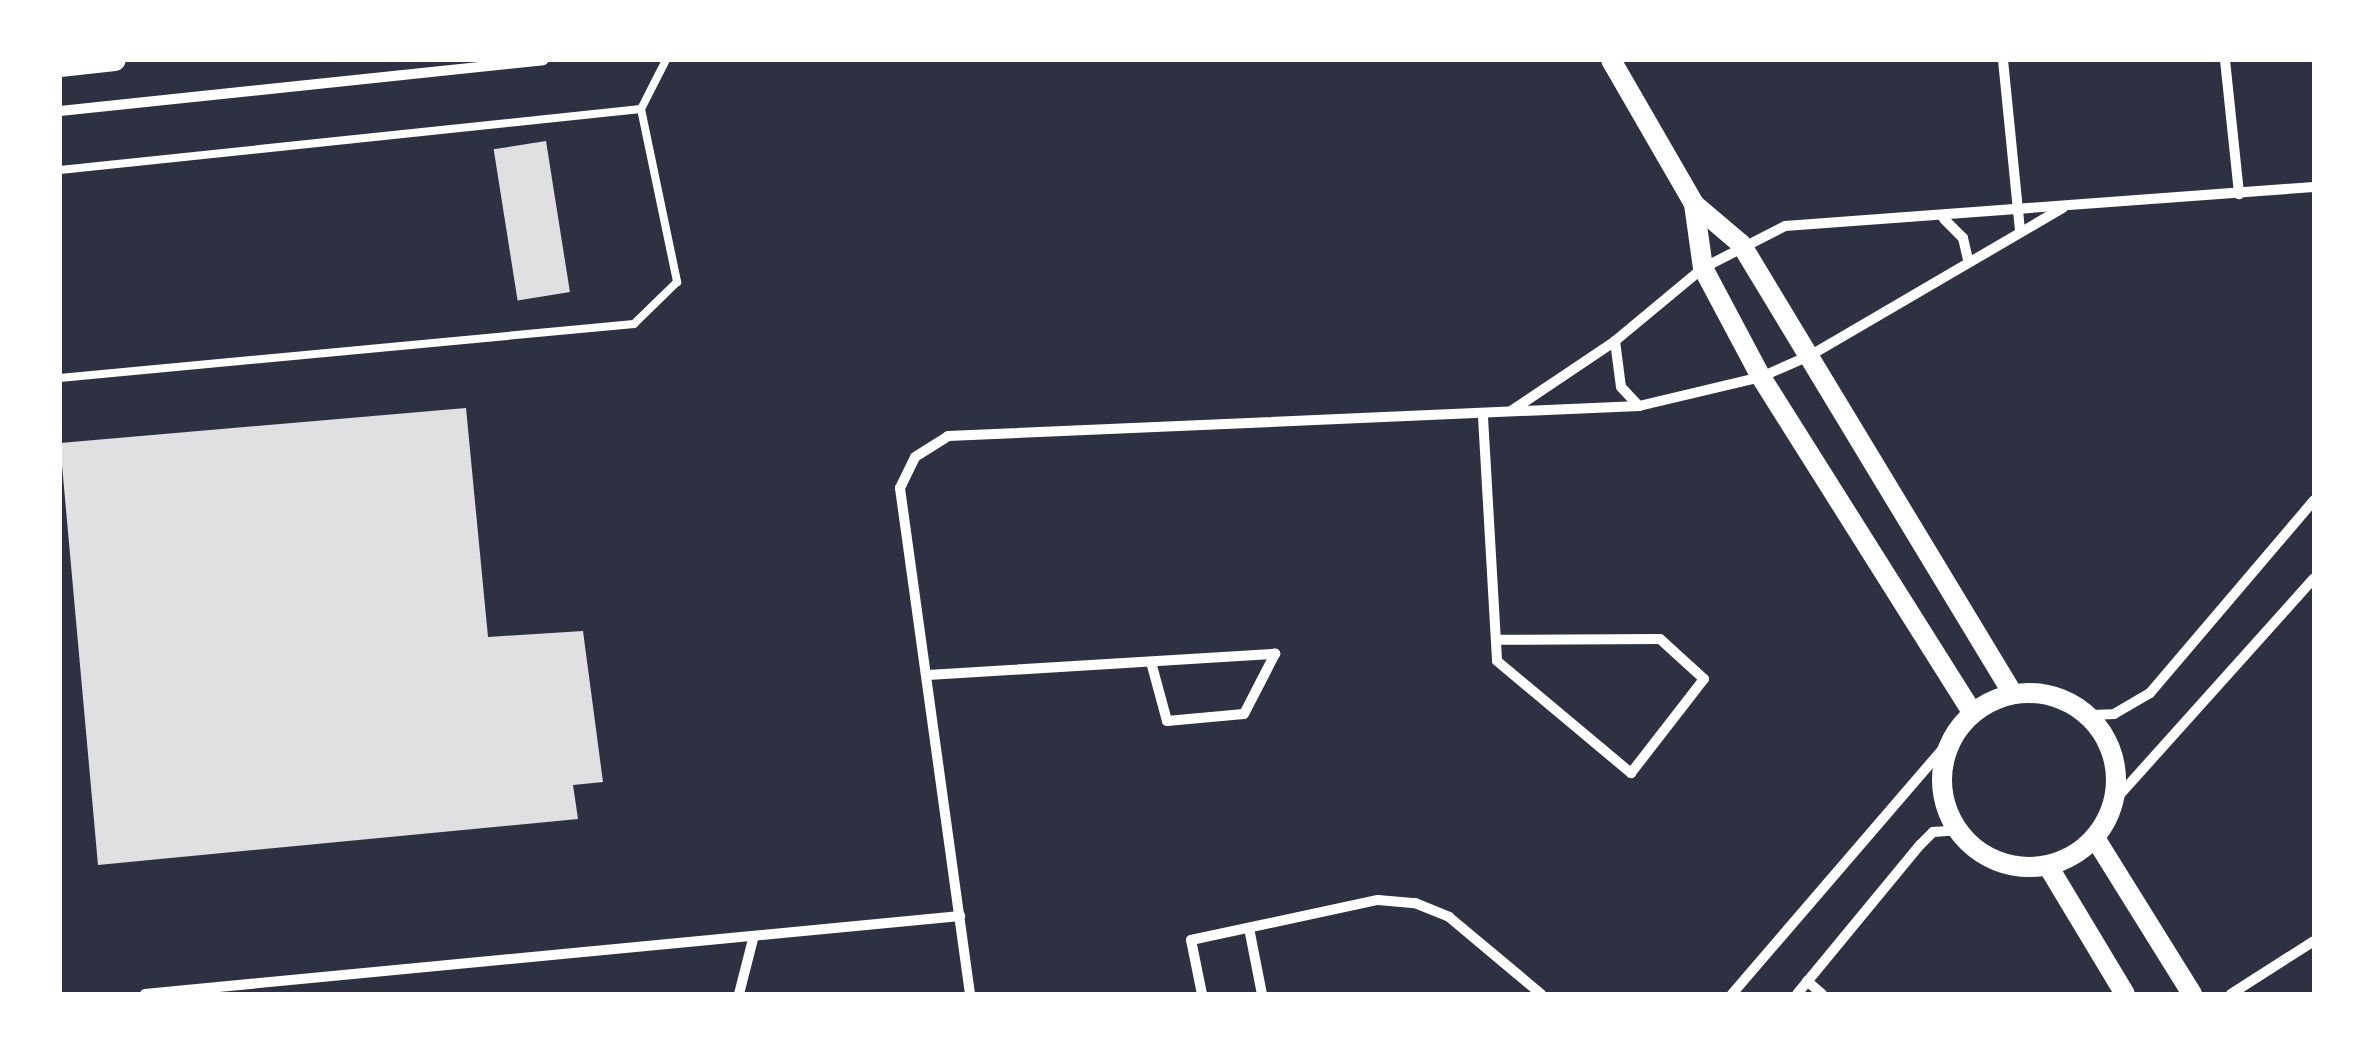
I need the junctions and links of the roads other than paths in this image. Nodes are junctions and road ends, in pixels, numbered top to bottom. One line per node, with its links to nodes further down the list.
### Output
1 (115, 60): 7 (main road)
2 (543, 60): 9 (street)
3 (666, 60): 8 (lane)
4 (1611, 60): 13 (main road)
5 (2003, 60): 15 (street)
6 (2226, 60): 12 (street)
7 (60, 66)
8 (641, 109): 10 (lane); 24 (lane)
9 (60, 111)
10 (60, 170)
11 (2314, 187): 12 (street)
12 (2238, 194): 14 (street)
13 (1694, 204): 18 (main road); 20 (main road)
14 (2063, 208): 15 (street); 17 (street)
15 (2018, 210): 16 (street); 17 (street)
16 (1944, 219): 18 (street); 19 (street)
17 (2020, 230): 19 (street)
18 (1741, 244): 20 (street); 22 (main road)
19 (1968, 260): 22 (street)
20 (1702, 268): 21 (street); 23 (main road)
21 (1615, 341): 25 (street); 26 (street)
22 (1810, 355): 23 (street); 33 (main road)
23 (1761, 377): 25 (street); 34 (main road)
24 (60, 378)
25 (1639, 406): 26 (street)
26 (1510, 412): 27 (street)
27 (1483, 417): 30 (street); 32 (street)
28 (2314, 500): 35 (street)
29 (2314, 578): 37 (street)
30 (1496, 640): 30 (street)
31 (1151, 662): 31 (street); 32 (street)
32 (928, 674): 41 (street)
33 (2012, 694): 34 (main road); 35 (main road)
34 (1974, 713): 36 (main road)
35 (2088, 715): 37 (main road)
36 (1956, 734): 38 (main road); 52 (street)
37 (2114, 800): 39 (main road)
38 (1960, 830): 40 (main road); 45 (street)
39 (2095, 838): 40 (main road); 56 (main road)
40 (2048, 866): 55 (main road)
41 (960, 916): 44 (street); 48 (street)
42 (1249, 928): 49 (street); 50 (street); 51 (street)
43 (2314, 937): 57 (street)
44 (753, 938): 46 (street); 47 (street)
45 (1808, 981): 53 (street); 54 (street)
46 (145, 994)
47 (738, 994)
48 (970, 994)
49 (1202, 994)
50 (1262, 994)
51 (1541, 994)
52 (1732, 994)
53 (1797, 994)
54 (1822, 994)
55 (2126, 994)
56 (2192, 994)
57 (2231, 994)

